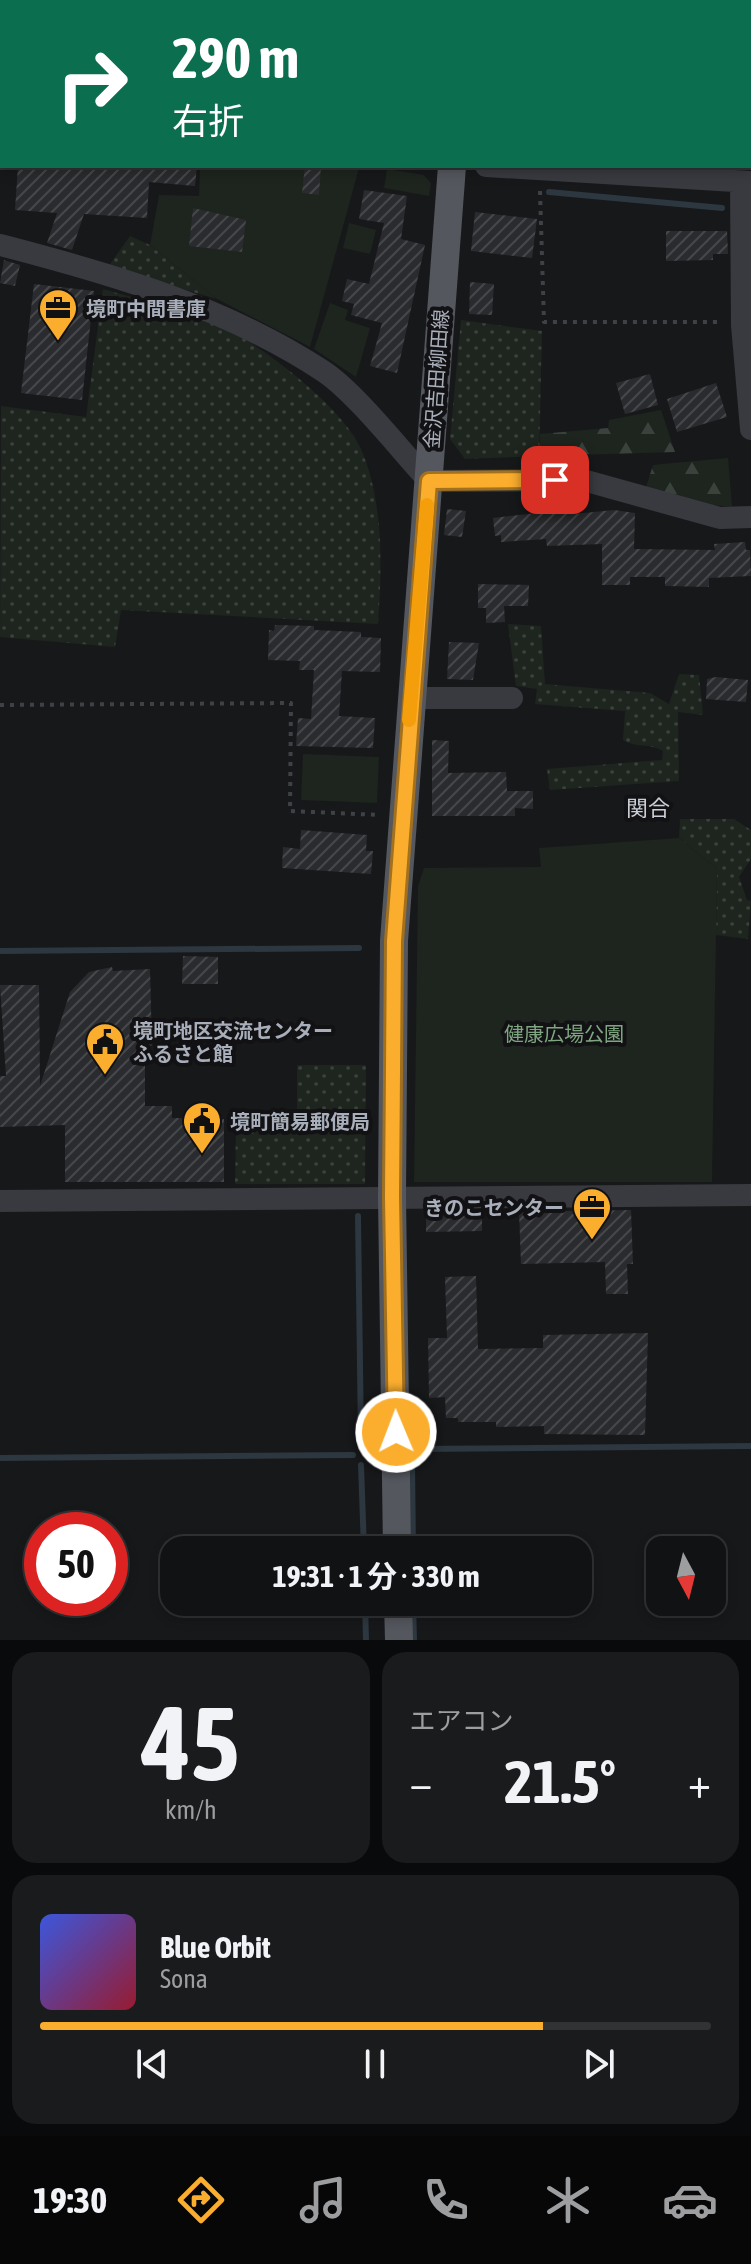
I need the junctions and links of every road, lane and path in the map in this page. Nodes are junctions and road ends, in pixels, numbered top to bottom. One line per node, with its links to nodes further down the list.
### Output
1 (452, 168): 8 (main road, 金沢吉田柳田線)
2 (523, 168): 3 (street)
3 (542, 169): 4 (street); 6 (path)
4 (746, 182): 6 (street)
5 (0, 245): 8 (street)
6 (742, 322): 7 (street)
7 (751, 429)
8 (429, 481): 9 (street); 10 (main road, 金沢吉田柳田線)
9 (751, 517)
10 (411, 698): 11 (street); 13 (main road, 金沢吉田柳田線)
11 (512, 698)
12 (0, 705): 13 (path)
13 (402, 816): 15 (main road, 金沢吉田柳田線)
14 (751, 1195): 15 (street)
15 (392, 1197): 16 (street); 17 (main road, 金沢吉田柳田線)
16 (0, 1201)
17 (397, 1536)
18 (398, 1616): 19 (main road)
19 (399, 1640)

